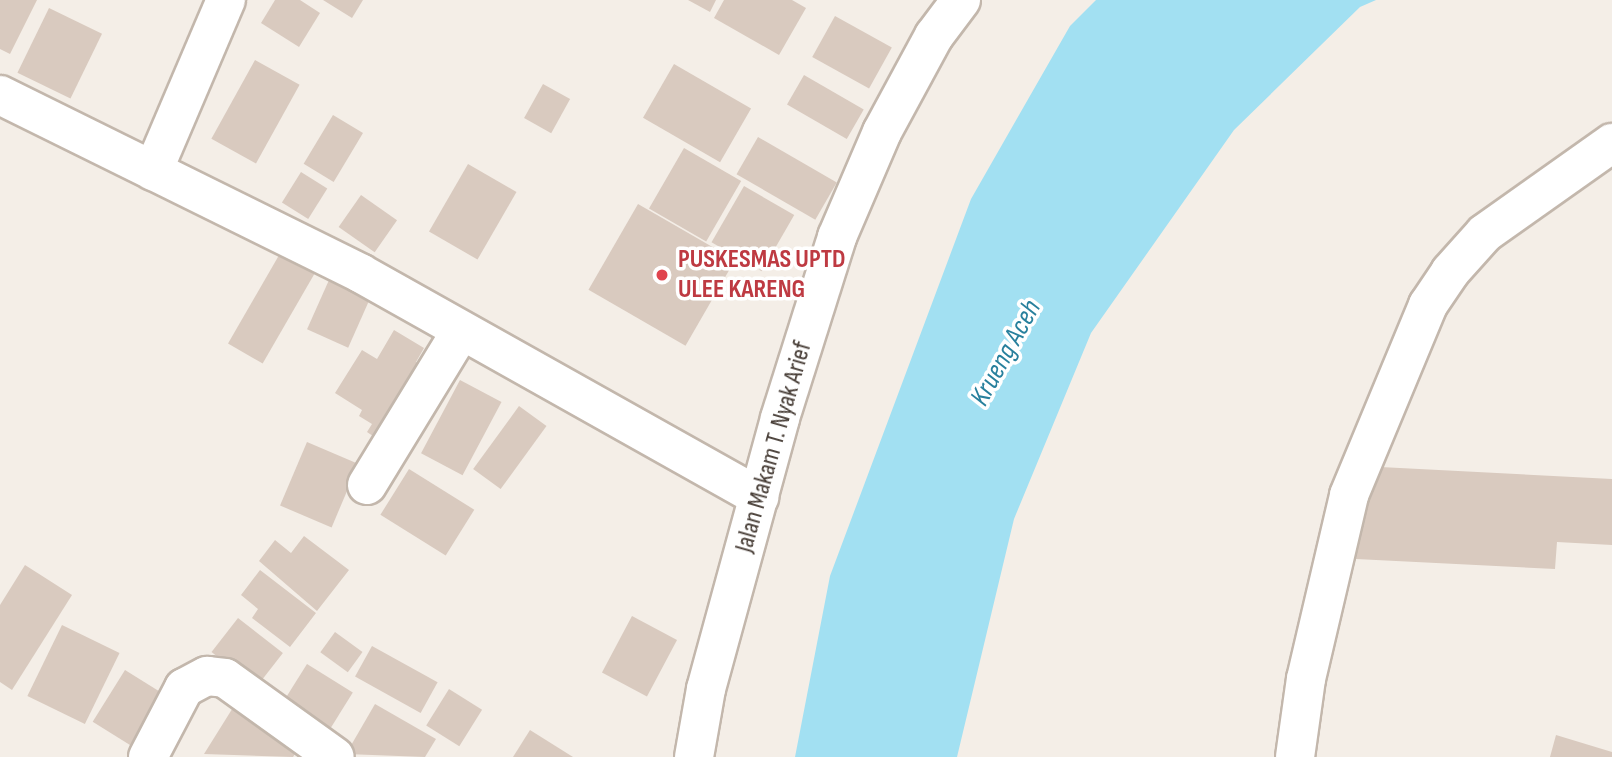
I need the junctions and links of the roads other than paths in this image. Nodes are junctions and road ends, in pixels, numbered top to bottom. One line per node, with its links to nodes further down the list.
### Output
1 (226, 0): 5 (street)
2 (961, 0): 8 (street, Jalan Makam T. Nyak Arief)
3 (0, 95): 5 (street)
4 (1612, 143): 9 (street)
5 (153, 171): 6 (street)
6 (461, 331): 7 (street); 8 (street)
7 (367, 485)
8 (759, 497): 12 (street, Jalan Makam T. Nyak Arief)
9 (1303, 755)
10 (148, 757): 11 (street)
11 (335, 757)
12 (694, 757)

